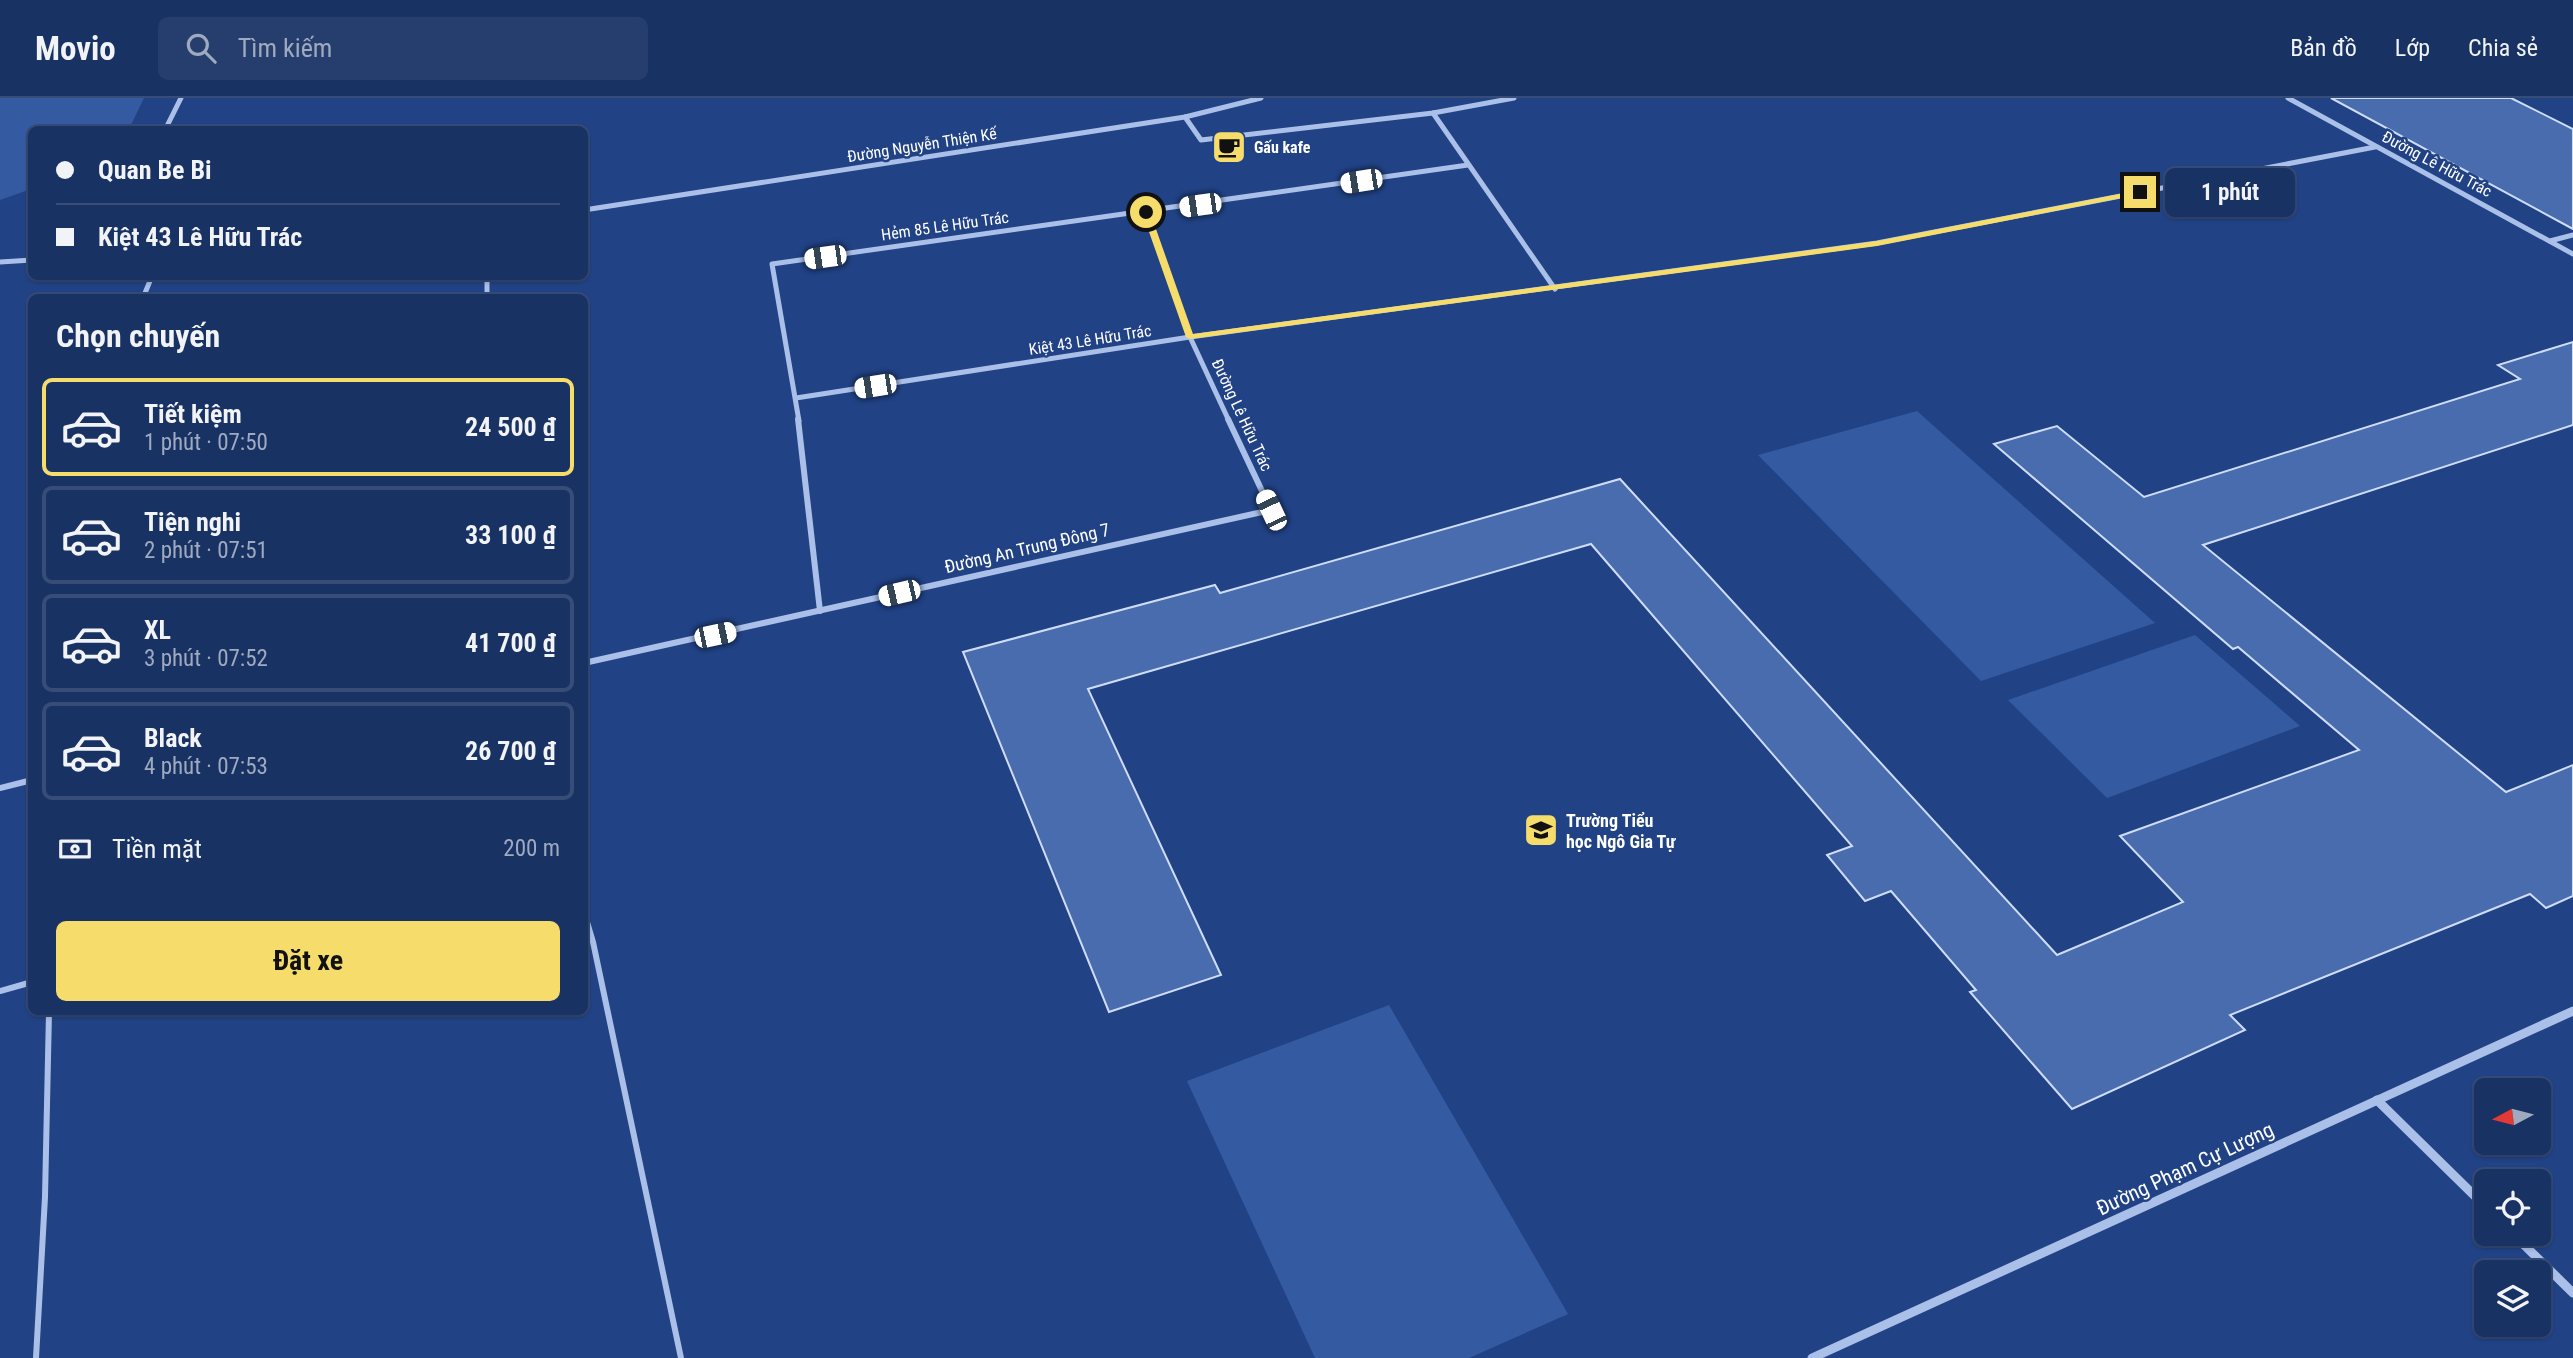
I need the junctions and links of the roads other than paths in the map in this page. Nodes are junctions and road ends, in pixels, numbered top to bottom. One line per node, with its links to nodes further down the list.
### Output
1 (181, 98): 7 (street)
2 (1261, 98): 6 (street, Đường Nguyễn Thiện Kế)
3 (1514, 98): 5 (street)
4 (2288, 98): 8 (street, Đường Lê Hữu Trác)
5 (1433, 113): 6 (street); 9 (street)
6 (1185, 117): 10 (street, Đường Nguyễn Thiện Kế)
7 (168, 126)
8 (2375, 147): 13 (street, Đường Lê Hữu Trác); 17 (street, Kiệt 43 Lê Hữu Trác)
9 (1468, 165): 11 (street, Hẻm 85 Lê Hữu Trác); 17 (street)
10 (588, 209)
11 (1146, 212): 18 (street, Đường Lê Hữu Trác); 19 (street, Hẻm 85 Lê Hữu Trác)
12 (2573, 235): 13 (street)
13 (2550, 241): 14 (street, Đường Lê Hữu Trác)
14 (2573, 254)
15 (28, 260): 16 (street)
16 (0, 262)
17 (1555, 289): 18 (street, Kiệt 43 Lê Hữu Trác)
18 (1190, 337): 19 (street, Kiệt 43 Lê Hữu Trác); 20 (street, Đường Lê Hữu Trác)
19 (796, 398): 21 (street, Hẻm 85 Lê Hữu Trác)
20 (1271, 510): 21 (street, Đường An Trung Đông 7)
21 (820, 611): 22 (street, Đường An Trung Đông 7)
22 (588, 662)
23 (28, 781): 24 (street)
24 (0, 788)
25 (588, 925): 35 (lane)
26 (28, 983): 27 (lane)
27 (0, 991)
28 (2573, 1011): 30 (street, Đường Phạm Cự Lượng)
29 (49, 1015): 34 (lane)
30 (2377, 1101): 31 (street); 36 (street, Đường Phạm Cự Lượng)
31 (2474, 1195)
32 (2525, 1246): 33 (street)
33 (2573, 1293)
34 (36, 1358)
35 (681, 1358)
36 (1812, 1358)

